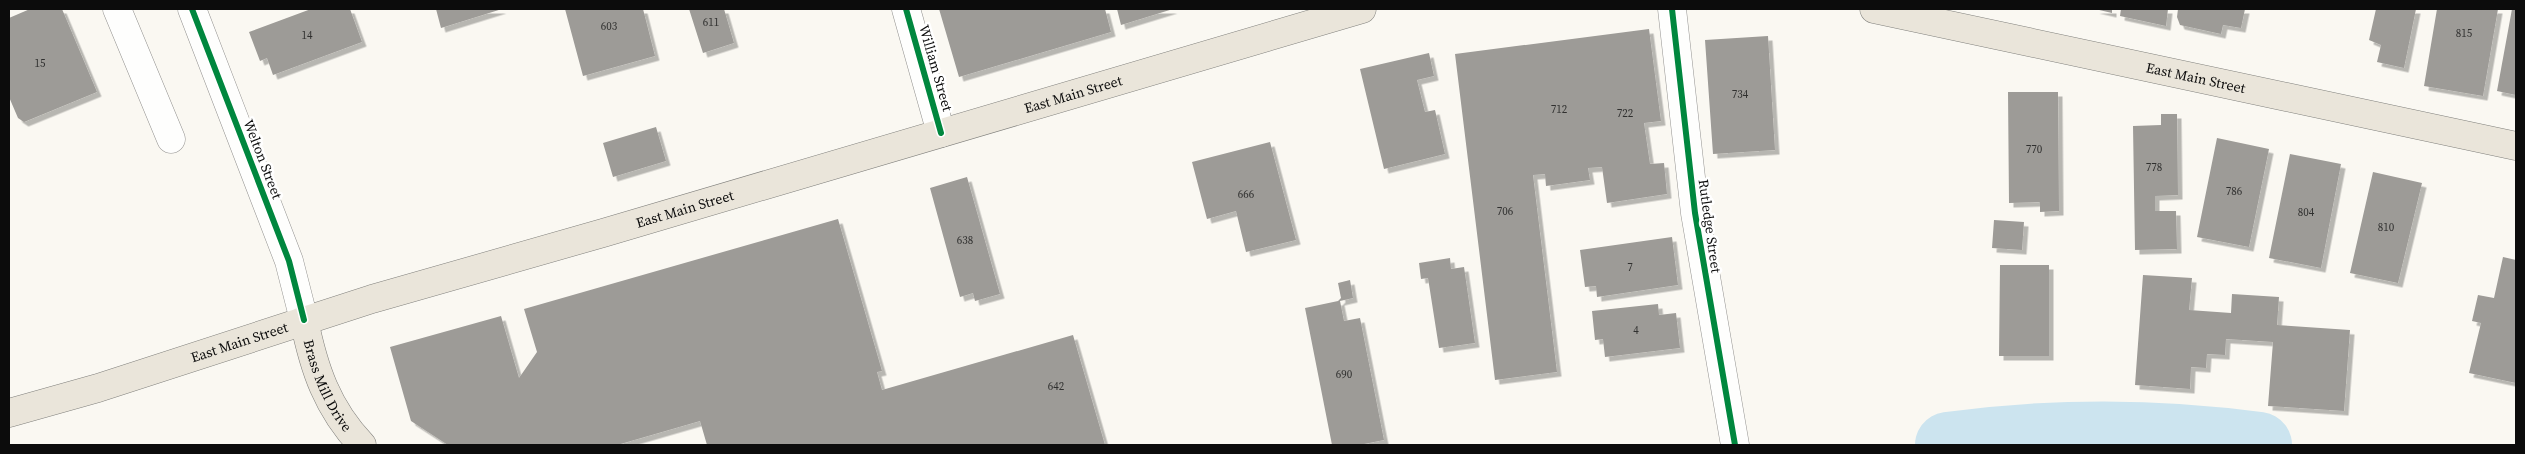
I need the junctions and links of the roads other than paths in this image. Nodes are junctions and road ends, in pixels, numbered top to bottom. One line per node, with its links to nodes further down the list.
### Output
1 (117, 9): 8 (street)
2 (192, 9): 10 (street, Welton Street)
3 (906, 9): 7 (street, William Street)
4 (1362, 9): 7 (main road, East Main Street)
5 (1672, 9): 13 (street, Rutledge Street)
6 (1874, 9): 9 (main road, East Main Street)
7 (941, 133): 10 (main road, East Main Street)
8 (171, 139)
9 (2516, 146)
10 (304, 320): 11 (main road, East Main Street); 12 (main road, Brass Mill Drive)
11 (9, 414)
12 (362, 445)
13 (1735, 445)

